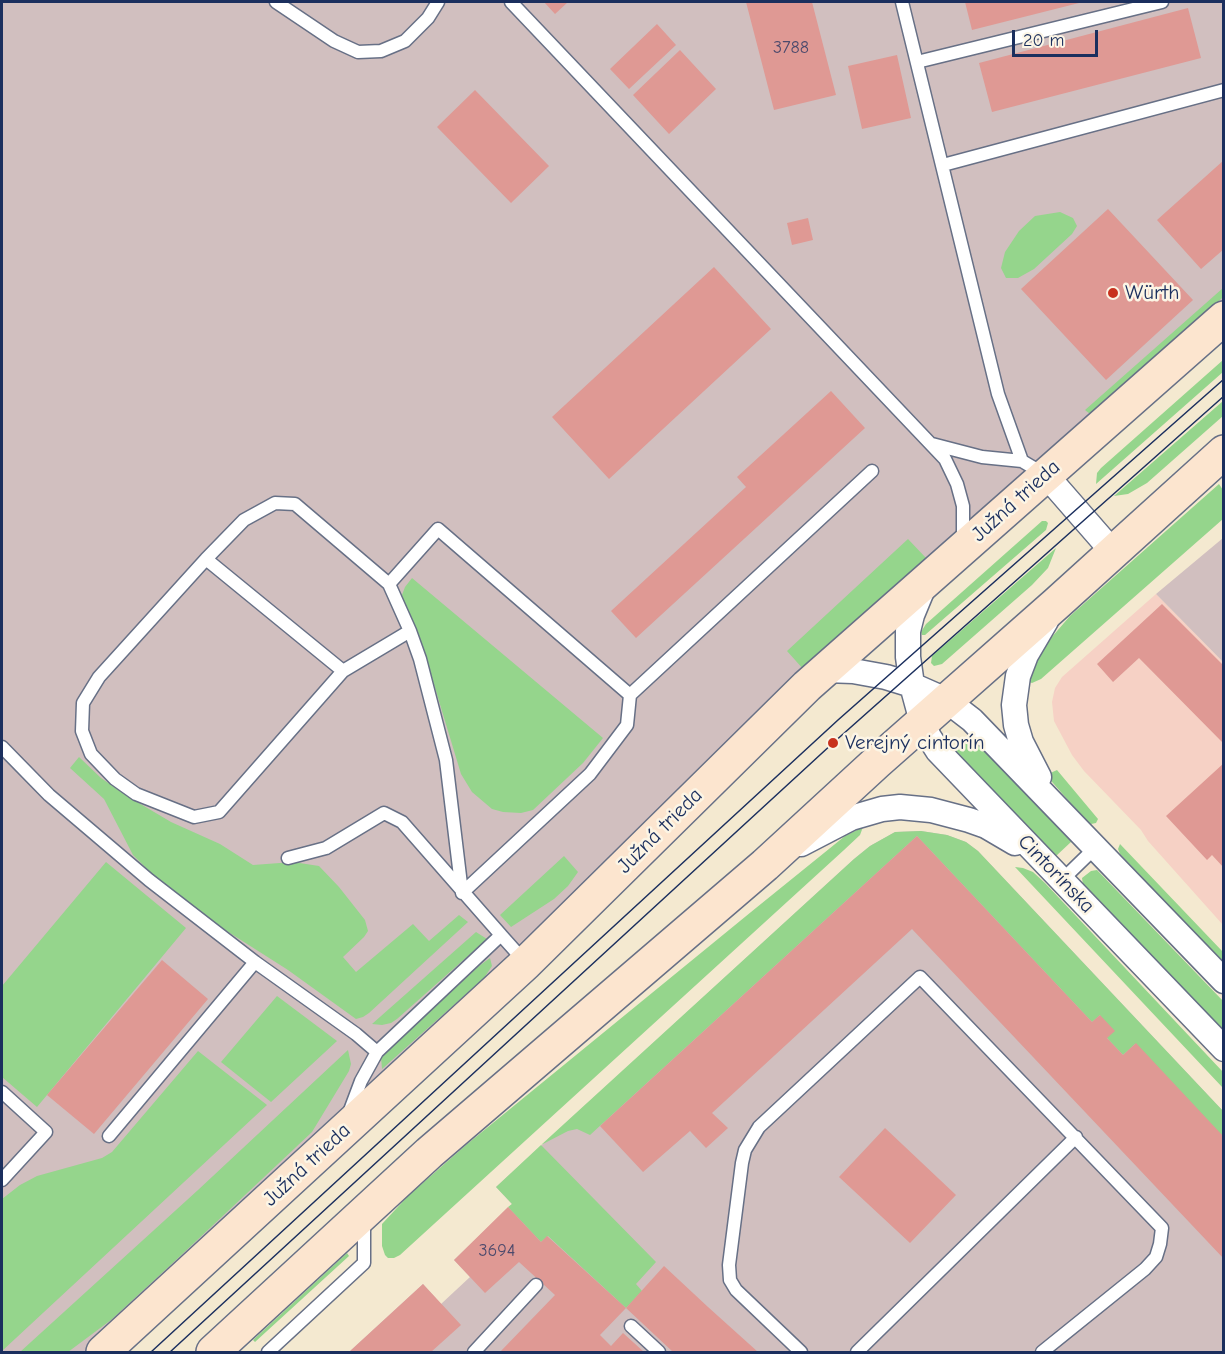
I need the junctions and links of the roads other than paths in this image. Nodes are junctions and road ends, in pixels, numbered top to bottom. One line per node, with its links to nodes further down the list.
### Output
1 (276, 2): 2 (lane)
2 (438, 2)
3 (511, 2): 10 (lane)
4 (902, 2): 6 (lane)
5 (1162, 2): 6 (lane)
6 (917, 62): 8 (lane)
7 (1224, 90): 8 (lane)
8 (943, 165): 12 (lane)
9 (1224, 318): 12 (street, Južná trieda)
10 (932, 444): 12 (lane); 14 (lane)
11 (1224, 452): 15 (street)
12 (1034, 468): 14 (street, Južná trieda); 15 (street)
13 (872, 471): 24 (lane)
14 (963, 548): 17 (street, Južná trieda)
15 (1113, 552): 19 (street)
16 (206, 559): 18 (lane); 22 (lane); 22 (lane)
17 (927, 579): 21 (street, Južná trieda); 23 (street, Cintorínska)
18 (389, 584): 20 (lane); 24 (lane)
19 (1056, 604): 25 (street); 28 (street)
20 (410, 631): 22 (lane); 33 (lane)
21 (825, 670): 23 (street); 36 (street, Južná trieda)
22 (343, 671)
23 (912, 685): 25 (street); 26 (street, Cintorínska)
24 (630, 695): 33 (lane)
25 (946, 700): 26 (street); 28 (street)
26 (922, 722): 31 (street); 32 (street, Cintorínska)
27 (2, 747): 35 (lane)
28 (1057, 808): 29 (street)
29 (1095, 848): 32 (lane); 37 (street)
30 (288, 858): 33 (lane)
31 (765, 865): 32 (street); 45 (street)
32 (1059, 877): 38 (street, Cintorínska)
33 (462, 893): 34 (lane)
34 (501, 935): 36 (lane); 39 (lane)
35 (255, 962): 39 (lane); 42 (lane)
36 (526, 963): 41 (street, Južná trieda)
37 (1224, 981)
38 (1224, 1049)
39 (377, 1052): 41 (lane)
40 (2, 1092): 44 (lane)
41 (341, 1134): 48 (street, Južná trieda)
42 (109, 1136)
43 (1076, 1137): 53 (lane); 54 (lane); 55 (lane)
44 (2, 1180)
45 (363, 1214): 49 (street); 50 (lane)
46 (536, 1285): 51 (lane)
47 (631, 1326): 52 (lane)
48 (103, 1353)
49 (213, 1353)
50 (268, 1353)
51 (474, 1353)
52 (659, 1353)
53 (801, 1353)
54 (857, 1353)
55 (1042, 1353)

